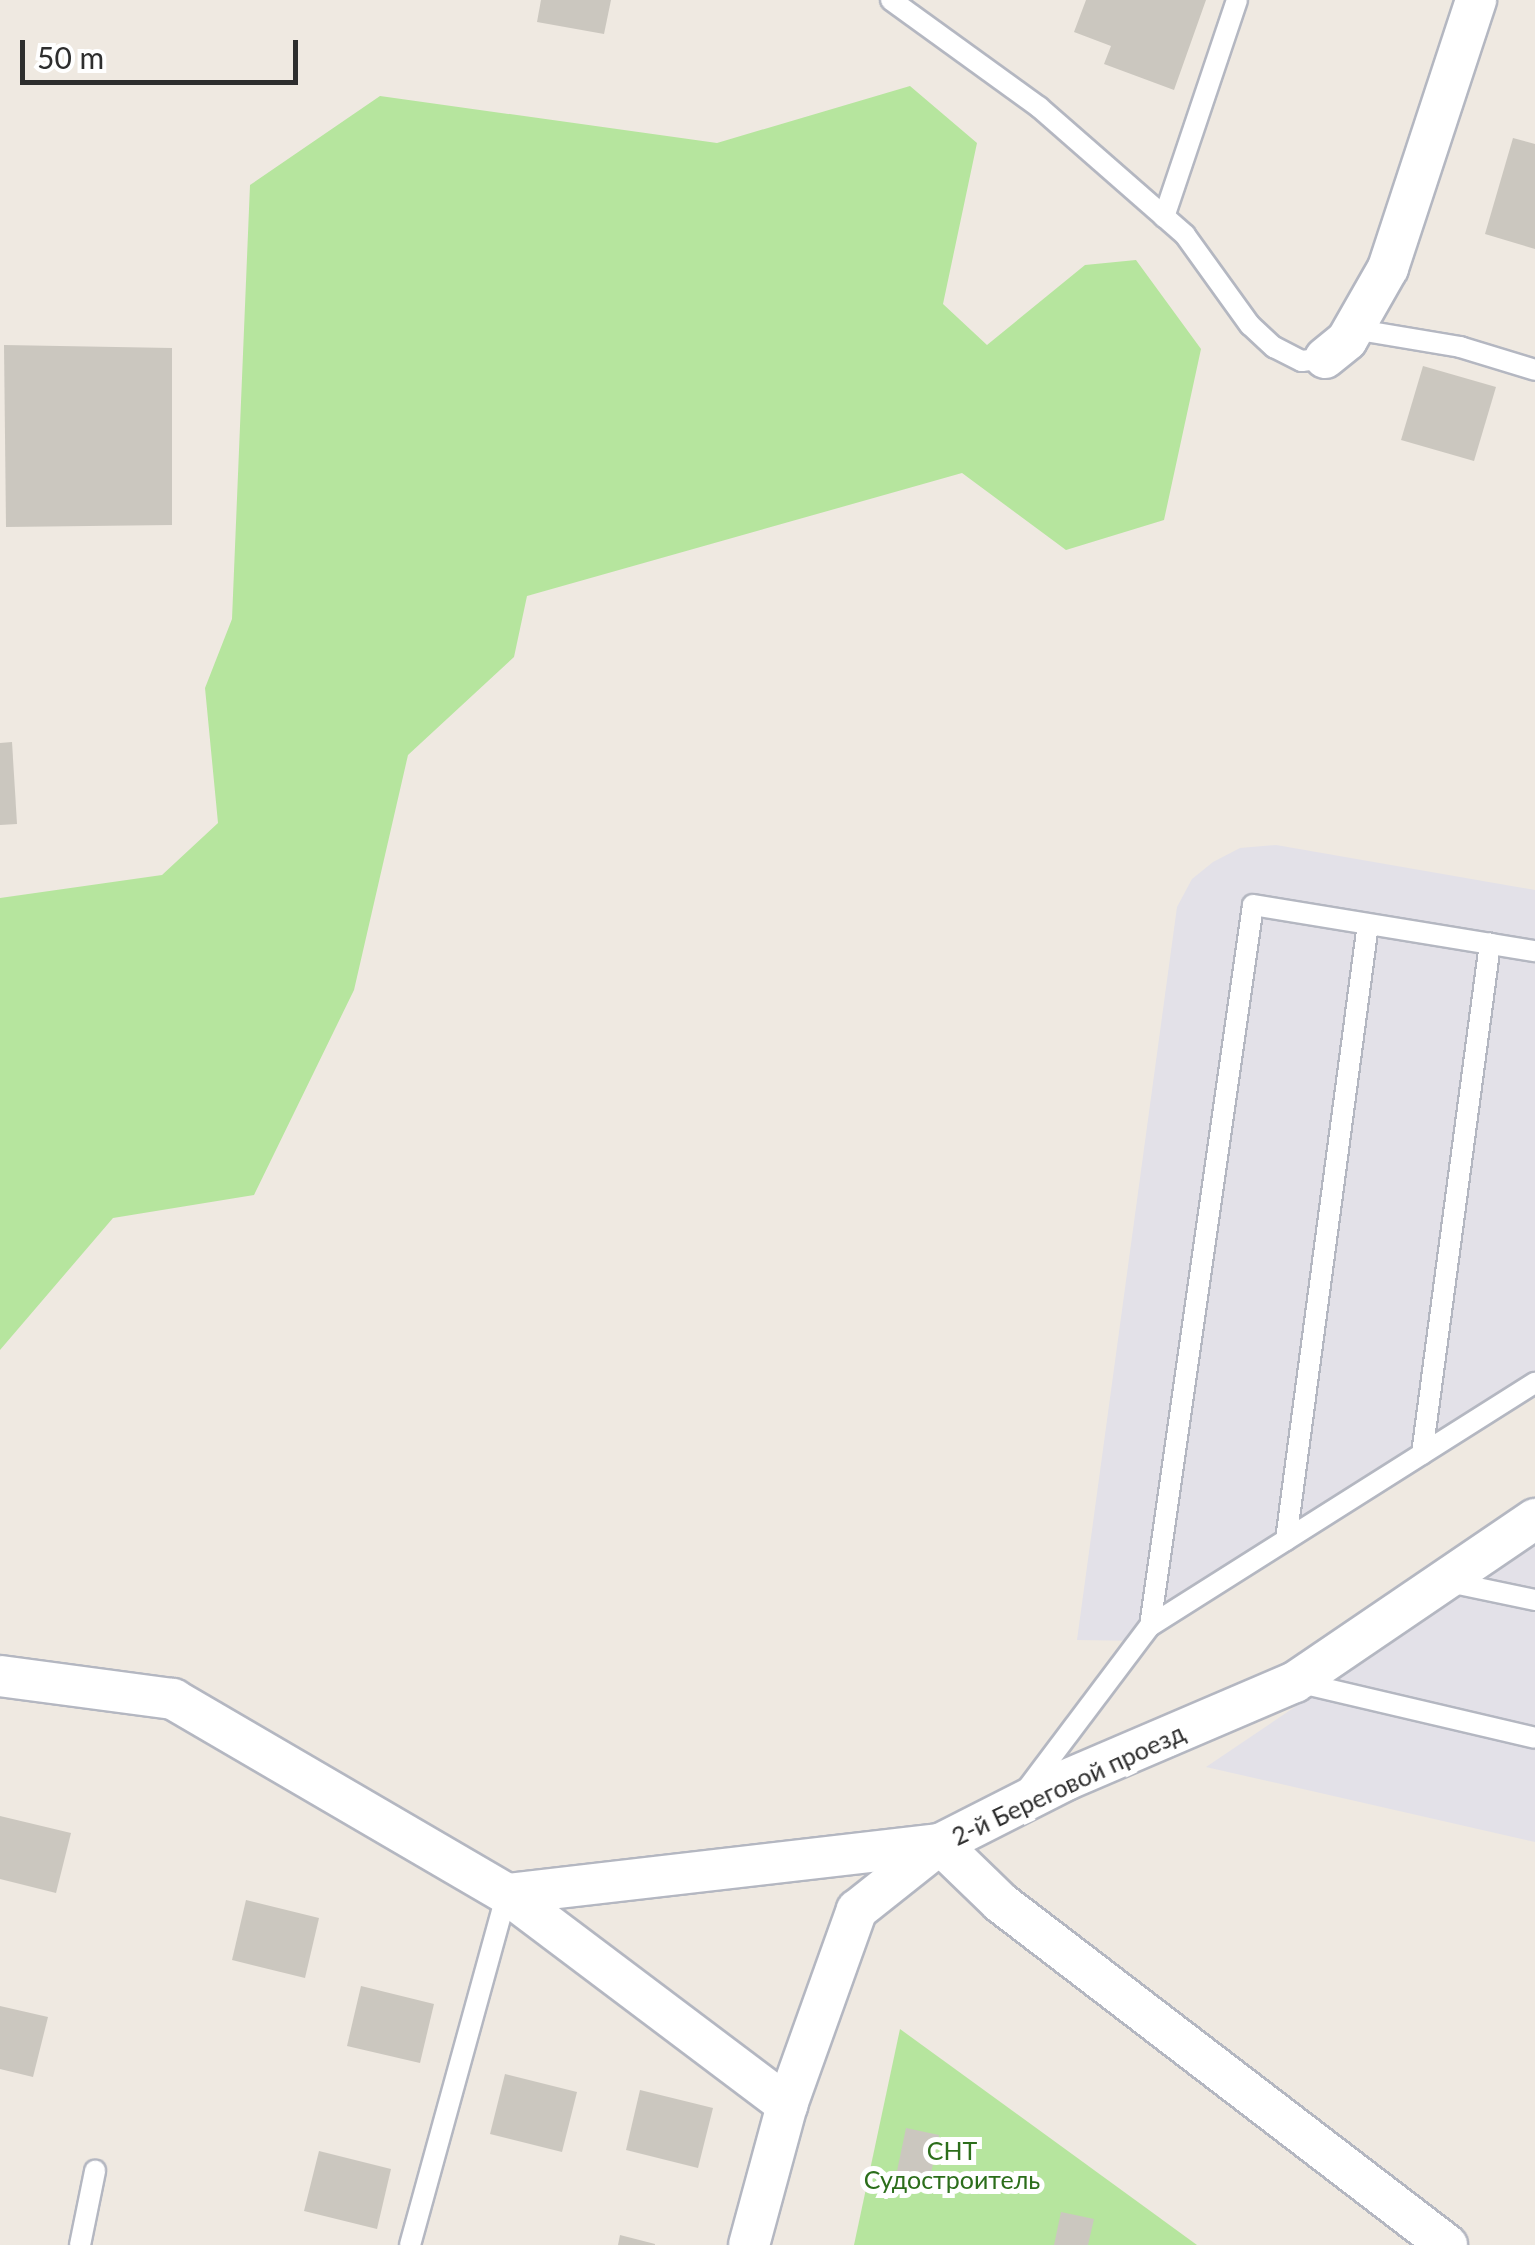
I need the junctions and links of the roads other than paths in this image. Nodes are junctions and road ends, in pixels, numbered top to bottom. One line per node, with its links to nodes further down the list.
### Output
1 (892, 0): 4 (lane)
2 (1237, 0): 4 (lane)
3 (1476, 0): 5 (street)
4 (1164, 218): 6 (lane)
5 (1353, 329): 6 (street); 7 (lane)
6 (1324, 358)
7 (1535, 370)
8 (1368, 924): 9 (lane); 14 (lane); 17 (lane)
9 (1490, 944): 10 (lane); 12 (lane)
10 (1535, 951)
11 (1535, 1383): 12 (lane)
12 (1422, 1454): 14 (lane)
13 (1535, 1519): 15 (street, 2-й Береговой проезд)
14 (1286, 1540): 17 (lane)
15 (1444, 1581): 16 (lane); 19 (street, 2-й Береговой проезд)
16 (1535, 1600)
17 (1150, 1626): 21 (lane)
18 (0, 1676): 23 (street)
19 (1295, 1682): 20 (lane); 21 (street, 2-й Береговой проезд)
20 (1535, 1738)
21 (1014, 1807): 22 (street, 2-й Береговой проезд)
22 (940, 1844): 23 (street); 24 (street, 2-й Береговой проезд); 29 (street)
23 (507, 1894): 24 (street); 27 (lane)
24 (788, 2105): 28 (street, 2-й Береговой проезд)
25 (94, 2172): 26 (lane)
26 (80, 2245)
27 (410, 2245)
28 (748, 2245)
29 (1447, 2245)

